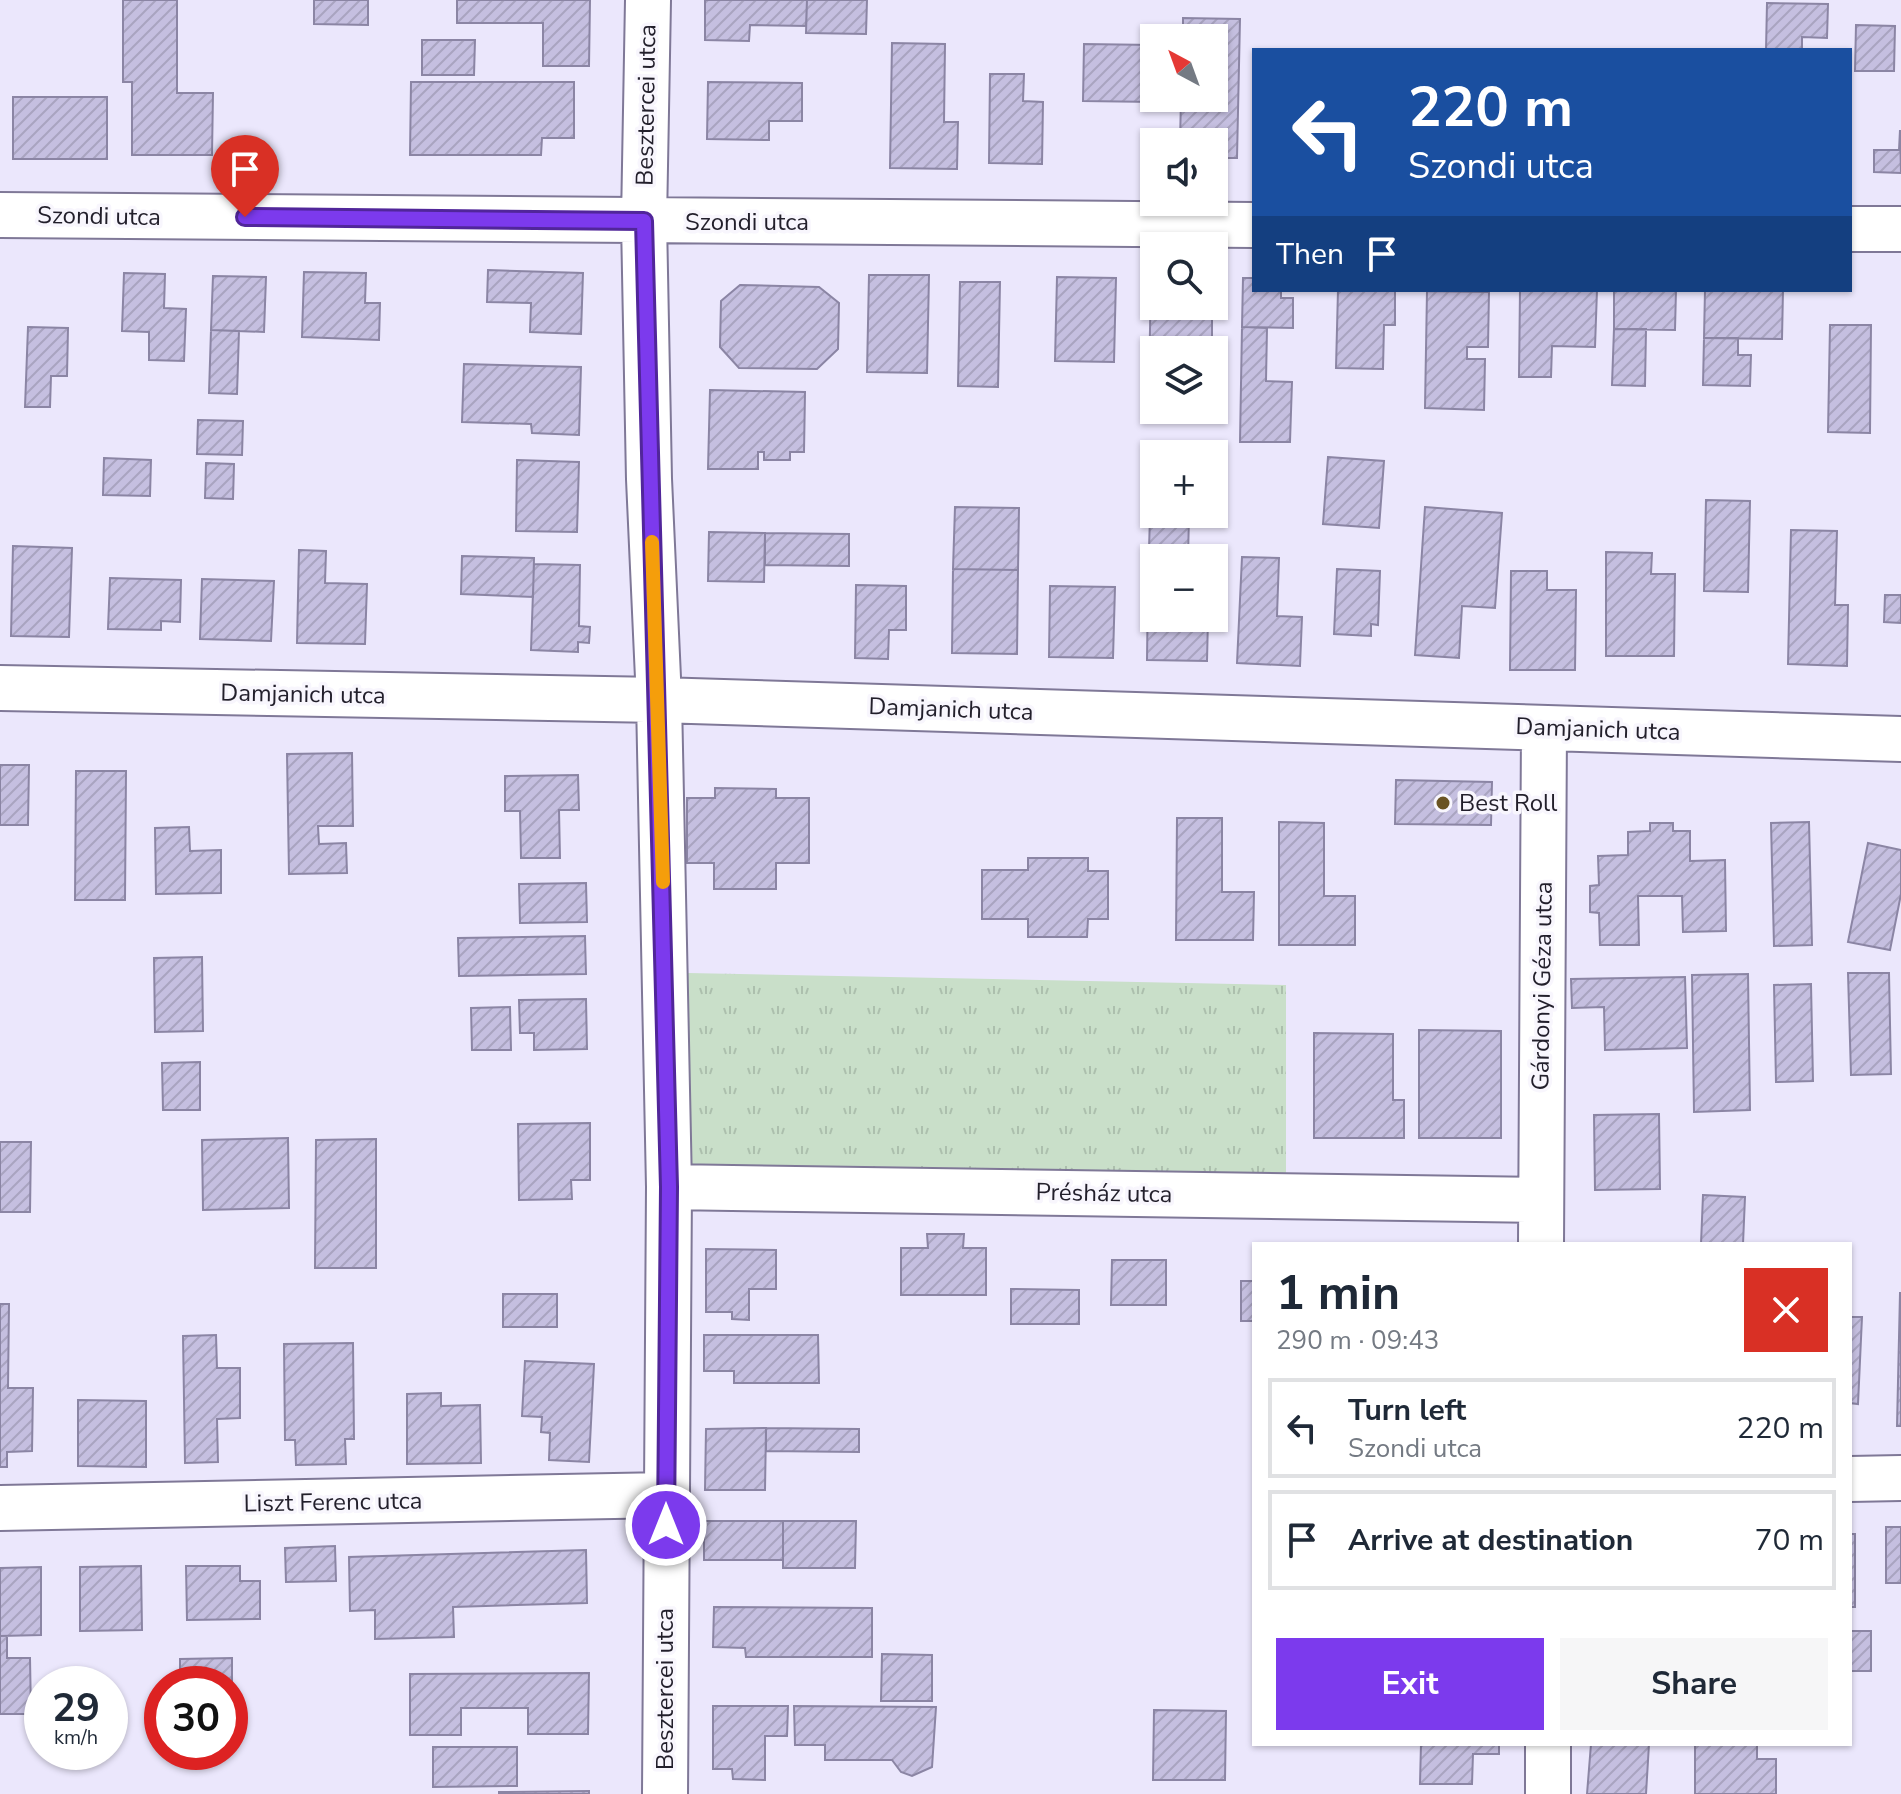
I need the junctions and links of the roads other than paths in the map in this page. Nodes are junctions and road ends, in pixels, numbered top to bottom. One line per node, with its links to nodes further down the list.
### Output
1 (648, 0): 3 (street, Besztercei utca)
2 (0, 215): 3 (street, Szondi utca)
3 (644, 221): 4 (street, Szondi utca); 8 (street, Besztercei utca)
4 (1252, 225)
5 (1852, 229): 6 (street)
6 (1901, 229)
7 (0, 688): 8 (street, Damjanich utca)
8 (659, 700): 9 (street, Damjanich utca); 11 (street, Besztercei utca)
9 (1544, 728): 10 (street, Damjanich utca); 12 (street, Gárdonyi Géza utca)
10 (1901, 739)
11 (669, 1187): 12 (street, Présház utca); 16 (street, Besztercei utca)
12 (1540, 1200): 13 (street, Gárdonyi Géza utca)
13 (1541, 1242)
14 (1901, 1478): 15 (street)
15 (1852, 1479)
16 (667, 1495): 17 (street, Liszt Ferenc utca); 19 (street, Besztercei utca)
17 (0, 1508)
18 (1548, 1746): 20 (street)
19 (665, 1794)
20 (1548, 1794)

